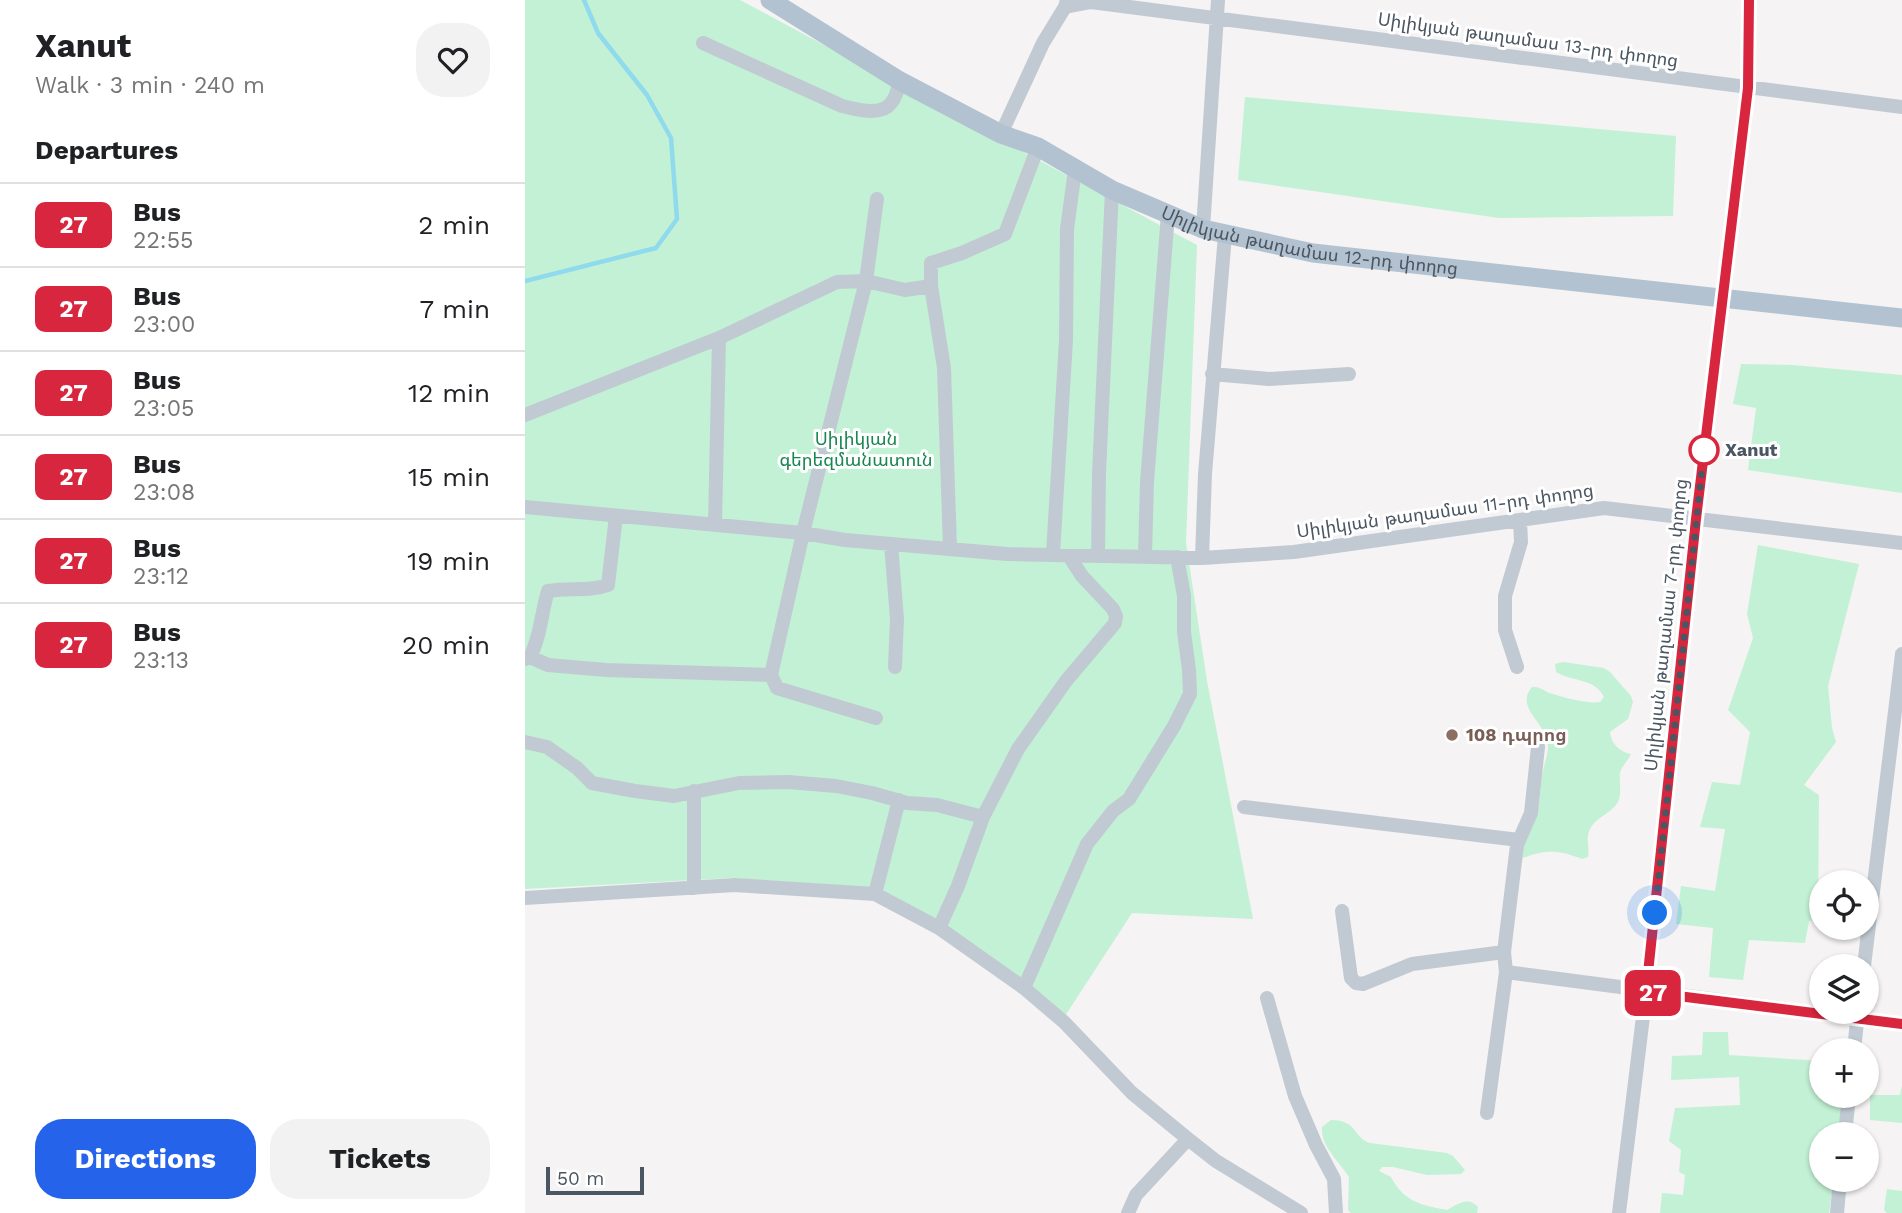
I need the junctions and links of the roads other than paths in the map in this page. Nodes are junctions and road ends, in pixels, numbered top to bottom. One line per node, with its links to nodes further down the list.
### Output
1 (769, 0): 7 (main road, Սիլիկյան թաղամաս 12-րդ փողոց)
2 (1218, 0): 5 (street)
3 (1749, 0): 8 (street, Սիլիկյան թաղամաս 7-րդ փողոց)
4 (1066, 4): 5 (street, Սիլիկյան թաղամաս 13-րդ փողոց); 10 (street)
5 (1216, 18): 8 (street, Սիլիկյան թաղամաս 13-րդ փողոց); 16 (street)
6 (703, 43): 7 (street)
7 (900, 81): 10 (main road, Սիլիկյան թաղամաս 12-րդ փողոց)
8 (1748, 88): 9 (street, Սիլիկյան թաղամաս 13-րդ փողոց); 20 (street, Սիլիկյան թաղամաս 7-րդ փողոց)
9 (1902, 107)
10 (1001, 134): 11 (main road, Սիլիկյան թաղամաս 12-րդ փողոց)
11 (1038, 147): 12 (main road, Սիլիկյան թաղամաս 12-րդ փողոց); 19 (street)
12 (1075, 170): 13 (main road, Սիլիկյան թաղամաս 12-րդ փողոց); 35 (street)
13 (1112, 190): 15 (main road, Սիլիկյան թաղամաս 12-րդ փողոց); 37 (street)
14 (877, 199): 18 (street)
15 (1168, 214): 16 (main road, Սիլիկյան թաղամաս 12-րդ փողոց); 38 (street)
16 (1203, 229): 17 (main road, Սիլիկյան թաղամաս 12-րդ փողոց)
17 (1225, 235): 20 (main road, Սիլիկյան թաղամաս 12-րդ փողոց); 23 (street)
18 (866, 281): 19 (street); 22 (street); 31 (street)
19 (930, 286): 34 (street)
20 (1722, 297): 21 (main road, Սիլիկյան թաղամաս 12-րդ փողոց); 28 (street, Սիլիկյան թաղամաս 7-րդ փողոց)
21 (1902, 318)
22 (719, 338): 25 (street); 30 (street)
23 (1212, 374): 24 (street); 40 (street)
24 (1349, 374)
25 (525, 415)
26 (525, 508): 27 (street, Սիլիկյան թաղամաս 11-րդ փողոց)
27 (615, 516): 30 (street, Սիլիկյան թաղամաս 11-րդ փողոց); 42 (street)
28 (1696, 519): 29 (street, Սիլիկյան թաղամաս 11-րդ փողոց); 32 (street, Սիլիկյան թաղամաս 11-րդ փողոց); 63 (street, Սիլիկյան թաղամաս 7-րդ փողոց)
29 (1520, 520): 40 (street, Սիլիկյան թաղամաս 11-րդ փողոց); 44 (street)
30 (715, 525): 31 (street, Սիլիկյան թաղամաս 11-րդ փողոց)
31 (803, 533): 33 (street, Սիլիկյան թաղամաս 11-րդ փողոց); 45 (street)
32 (1902, 543)
33 (891, 544): 34 (street, Սիլիկյան թաղամաս 11-րդ փողոց); 43 (street)
34 (950, 548): 35 (street, Սիլիկյան թաղամաս 11-րդ փողոց)
35 (1052, 554): 36 (street, Սիլիկյան թաղամաս 11-րդ փողոց)
36 (1069, 556): 37 (street, Սիլիկյան թաղամաս 11-րդ փողոց); 52 (street)
37 (1098, 556): 38 (street, Սիլիկյան թաղամաս 11-րդ փողոց)
38 (1145, 556): 39 (street, Սիլիկյան թաղամաս 11-րդ փողոց)
39 (1177, 557): 40 (street, Սիլիկյան թաղամաս 11-րդ փողոց); 62 (street)
40 (1202, 558)
41 (1902, 654): 60 (street)
42 (527, 658): 45 (street)
43 (895, 667)
44 (1517, 667)
45 (771, 675): 46 (street)
46 (876, 718)
47 (525, 742): 49 (street)
48 (1538, 747): 53 (street)
49 (694, 792): 50 (street); 54 (street)
50 (899, 800): 52 (street); 55 (street)
51 (1244, 807): 53 (street)
52 (983, 817): 58 (street)
53 (1519, 840): 59 (street)
54 (694, 888): 55 (street); 56 (street)
55 (874, 894): 58 (street)
56 (525, 898)
57 (1342, 911): 59 (street)
58 (939, 928): 62 (street)
59 (1504, 953): 61 (street)
60 (1865, 954)
61 (1506, 972): 63 (street); 68 (street)
62 (1024, 988): 69 (street)
63 (1646, 992): 65 (street); 74 (street, Սիլիկյան թաղամաս 7-րդ փողոց)
64 (1267, 998): 73 (street)
65 (1809, 1010)
66 (1879, 1019): 67 (street)
67 (1902, 1024)
68 (1487, 1113)
69 (1188, 1139): 71 (street); 72 (street)
70 (1839, 1192): 75 (street)
71 (1128, 1213)
72 (1301, 1213)
73 (1336, 1213)
74 (1619, 1213)
75 (1837, 1213)

